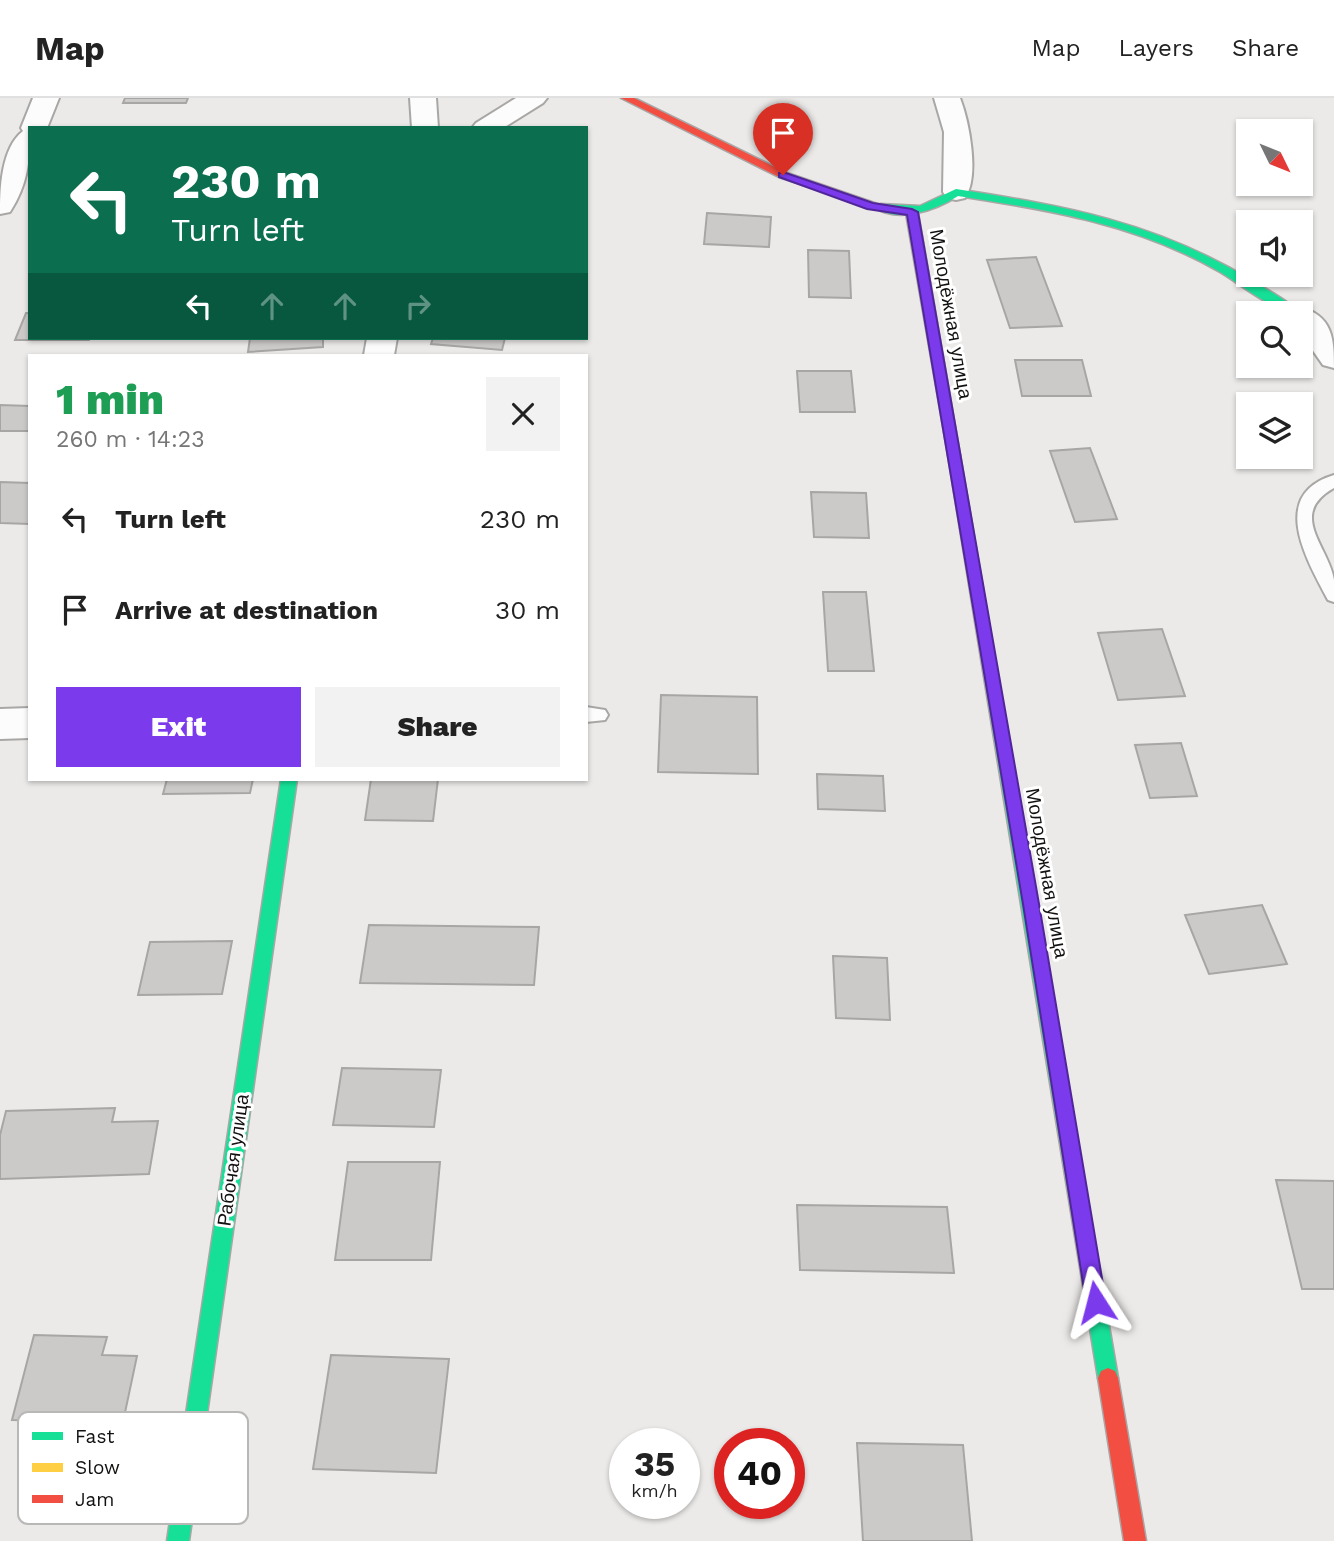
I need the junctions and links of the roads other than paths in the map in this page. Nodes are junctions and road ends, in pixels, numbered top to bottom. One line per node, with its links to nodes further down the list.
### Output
1 (46, 98): 6 (street)
2 (424, 98): 7 (street)
3 (534, 98): 8 (street)
4 (626, 98): 12 (street)
5 (947, 98): 10 (street)
6 (35, 126)
7 (425, 126)
8 (488, 126)
9 (28, 142): 11 (street)
10 (956, 192): 12 (street); 13 (street)
11 (0, 206)
12 (912, 212): 22 (street, Молодёжная улица)
13 (1276, 301)
14 (1313, 328): 15 (street)
15 (1334, 358)
16 (1334, 481): 17 (lane)
17 (1334, 595)
18 (28, 723): 19 (street)
19 (0, 724)
20 (289, 781): 21 (street, Рабочая улица)
21 (197, 1412)
22 (1135, 1541)

